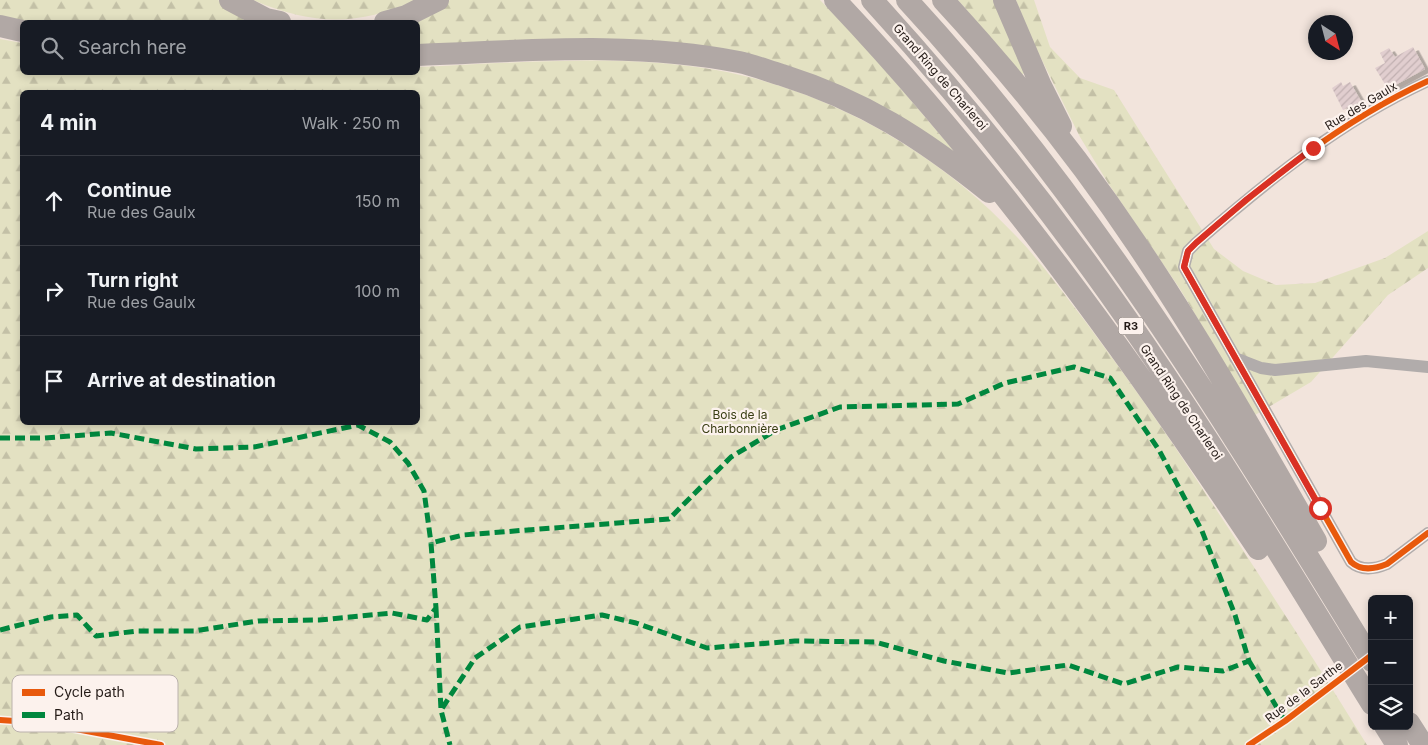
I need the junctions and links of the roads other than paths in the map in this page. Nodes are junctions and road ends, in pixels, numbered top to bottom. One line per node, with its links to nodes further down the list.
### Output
1 (230, 0): 8 (highway)
2 (438, 0): 9 (highway)
3 (835, 0): 15 (highway)
4 (872, 0): 21 (highway, Grand Ring de Charleroi / R3)
5 (908, 0): 20 (highway, Grand Ring de Charleroi / R3)
6 (944, 0): 14 (highway)
7 (1004, 0): 14 (highway)
8 (271, 20)
9 (392, 20)
10 (0, 26): 11 (highway)
11 (20, 31)
12 (420, 55): 15 (highway)
13 (1428, 81): 16 (street, Rue des Gaulx)
14 (1090, 177): 19 (highway)
15 (1025, 223): 21 (highway)
16 (1235, 358): 17 (street); 18 (street, Rue des Gaulx)
17 (1428, 367)
18 (1428, 533)
19 (1368, 633)
20 (1368, 654)
21 (1355, 677): 22 (highway, Grand Ring de Charleroi / R3)
22 (1368, 698)
23 (1413, 729): 26 (highway)
24 (1388, 730): 25 (highway)
25 (1397, 745)
26 (1423, 745)

